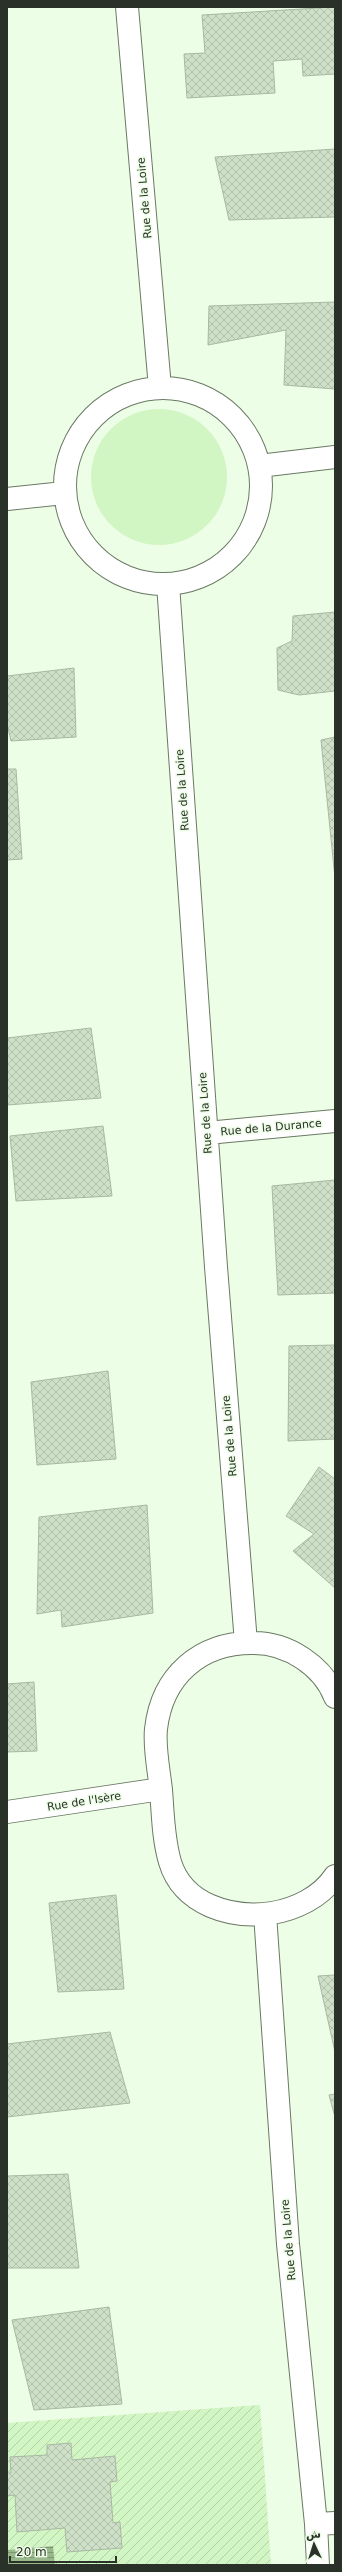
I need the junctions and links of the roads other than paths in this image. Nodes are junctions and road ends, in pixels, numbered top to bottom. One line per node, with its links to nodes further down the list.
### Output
1 (127, 7): 2 (street, Rue de la Loire)
2 (160, 388): 4 (street); 5 (street)
3 (335, 457): 4 (street)
4 (259, 466): 7 (street)
5 (64, 493): 6 (street); 7 (street)
6 (7, 499)
7 (168, 584): 9 (street, Rue de la Loire)
8 (335, 1121): 9 (street, Rue de la Durance)
9 (207, 1133): 10 (street, Rue de la Loire)
10 (246, 1643): 11 (street); 12 (street)
11 (335, 1697)
12 (161, 1789): 13 (street, Rue de l'Isère); 15 (street)
13 (7, 1812)
14 (335, 1876): 15 (street)
15 (265, 1914): 16 (street, Rue de la Loire)
16 (326, 2523): 17 (street, Rue de la Loire)
17 (318, 2565)

